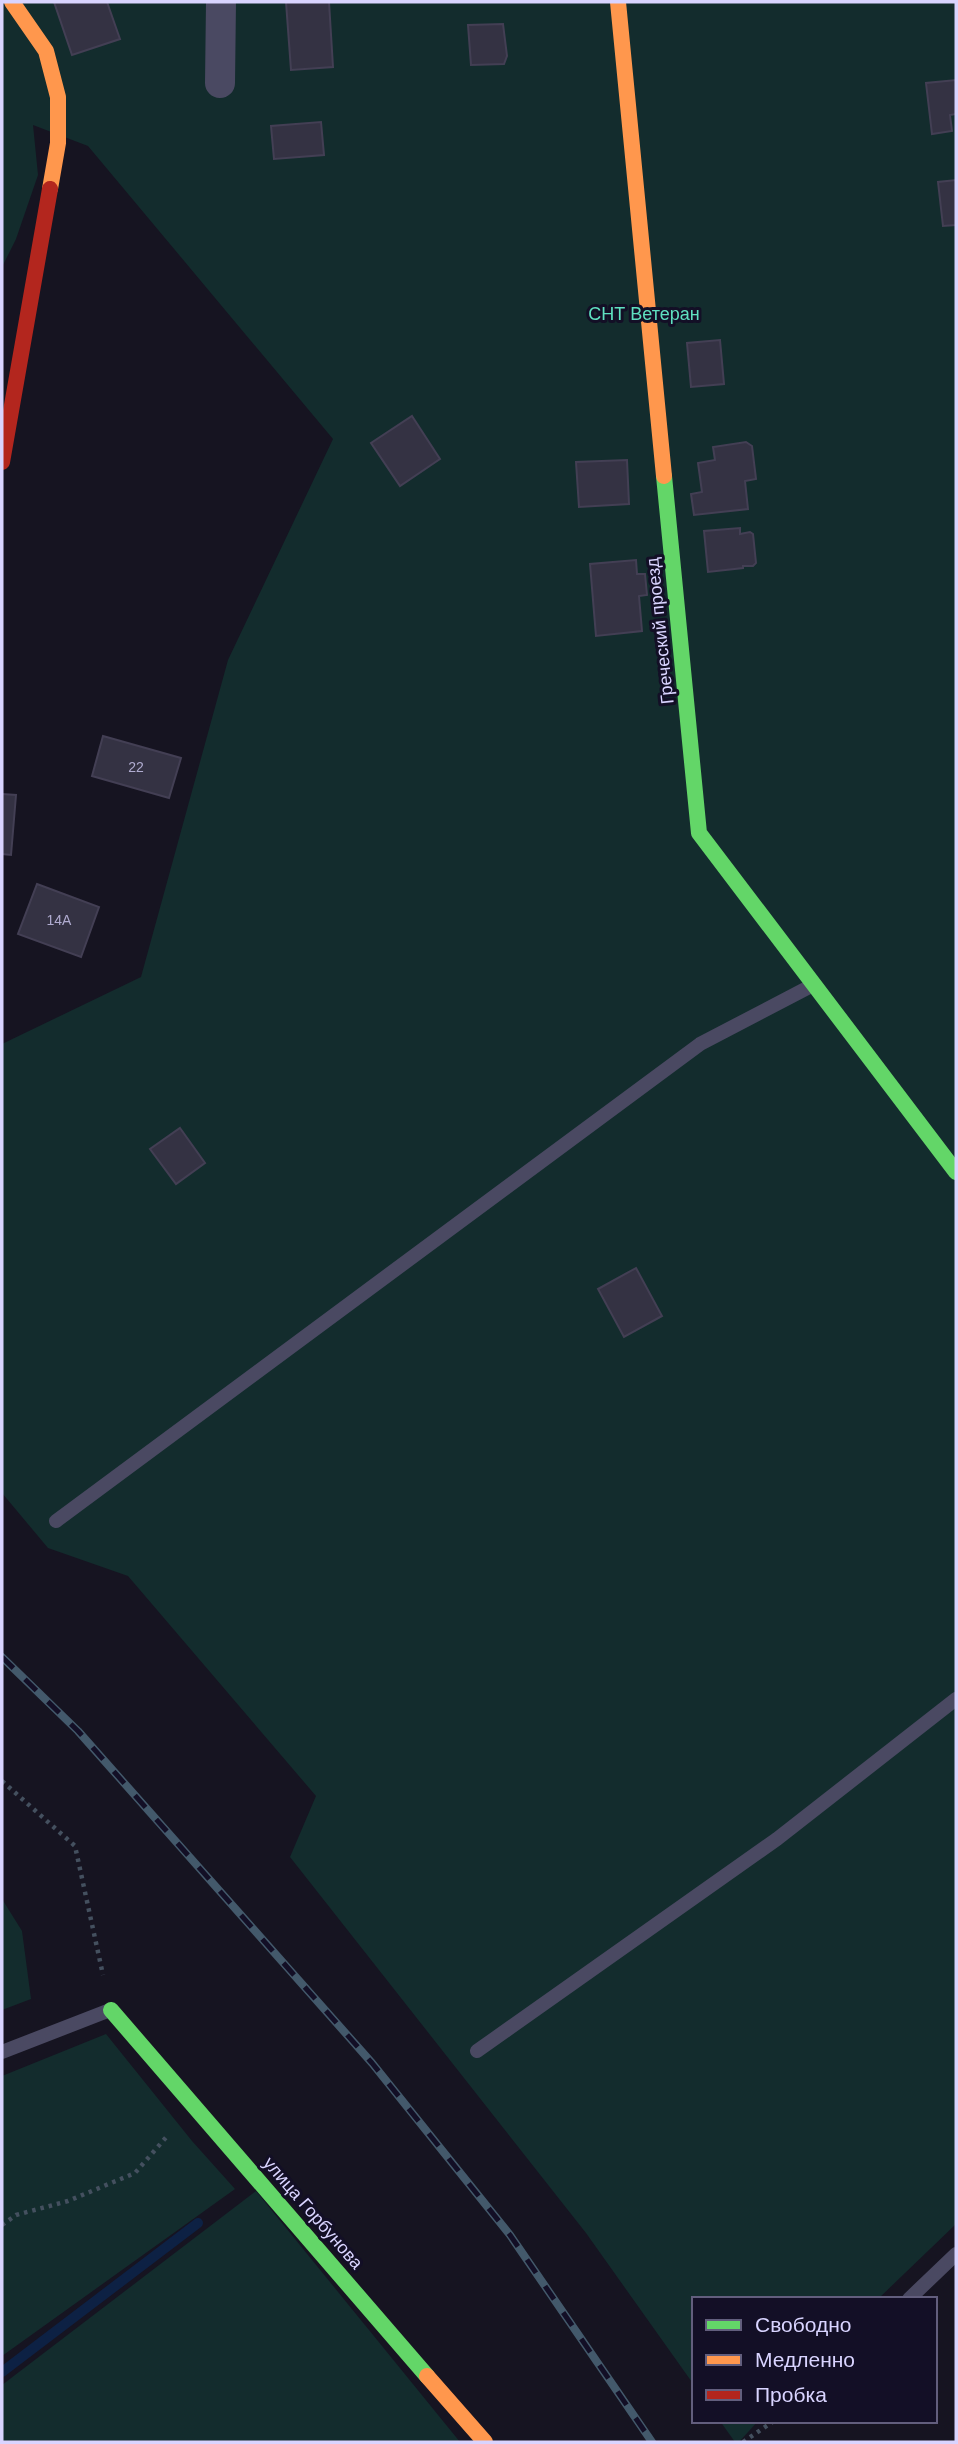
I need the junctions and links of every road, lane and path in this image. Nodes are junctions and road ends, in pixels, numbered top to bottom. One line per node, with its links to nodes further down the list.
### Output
1 (12, 2): 5 (street)
2 (221, 2): 4 (street)
3 (618, 2): 6 (street, Греческий проезд)
4 (220, 83)
5 (2, 462)
6 (814, 984): 7 (street, Греческий проезд); 8 (lane)
7 (956, 1172)
8 (57, 1521)
9 (956, 1699): 12 (lane)
10 (2, 1781): 11 (path)
11 (111, 2010): 13 (lane); 14 (street, улица Горбунова)
12 (477, 2051)
13 (2, 2052)
14 (195, 2105): 15 (path); 19 (street, улица Горбунова)
15 (2, 2225)
16 (956, 2254): 17 (lane)
17 (911, 2297)
18 (771, 2423): 20 (path)
19 (485, 2442)
20 (743, 2442)

